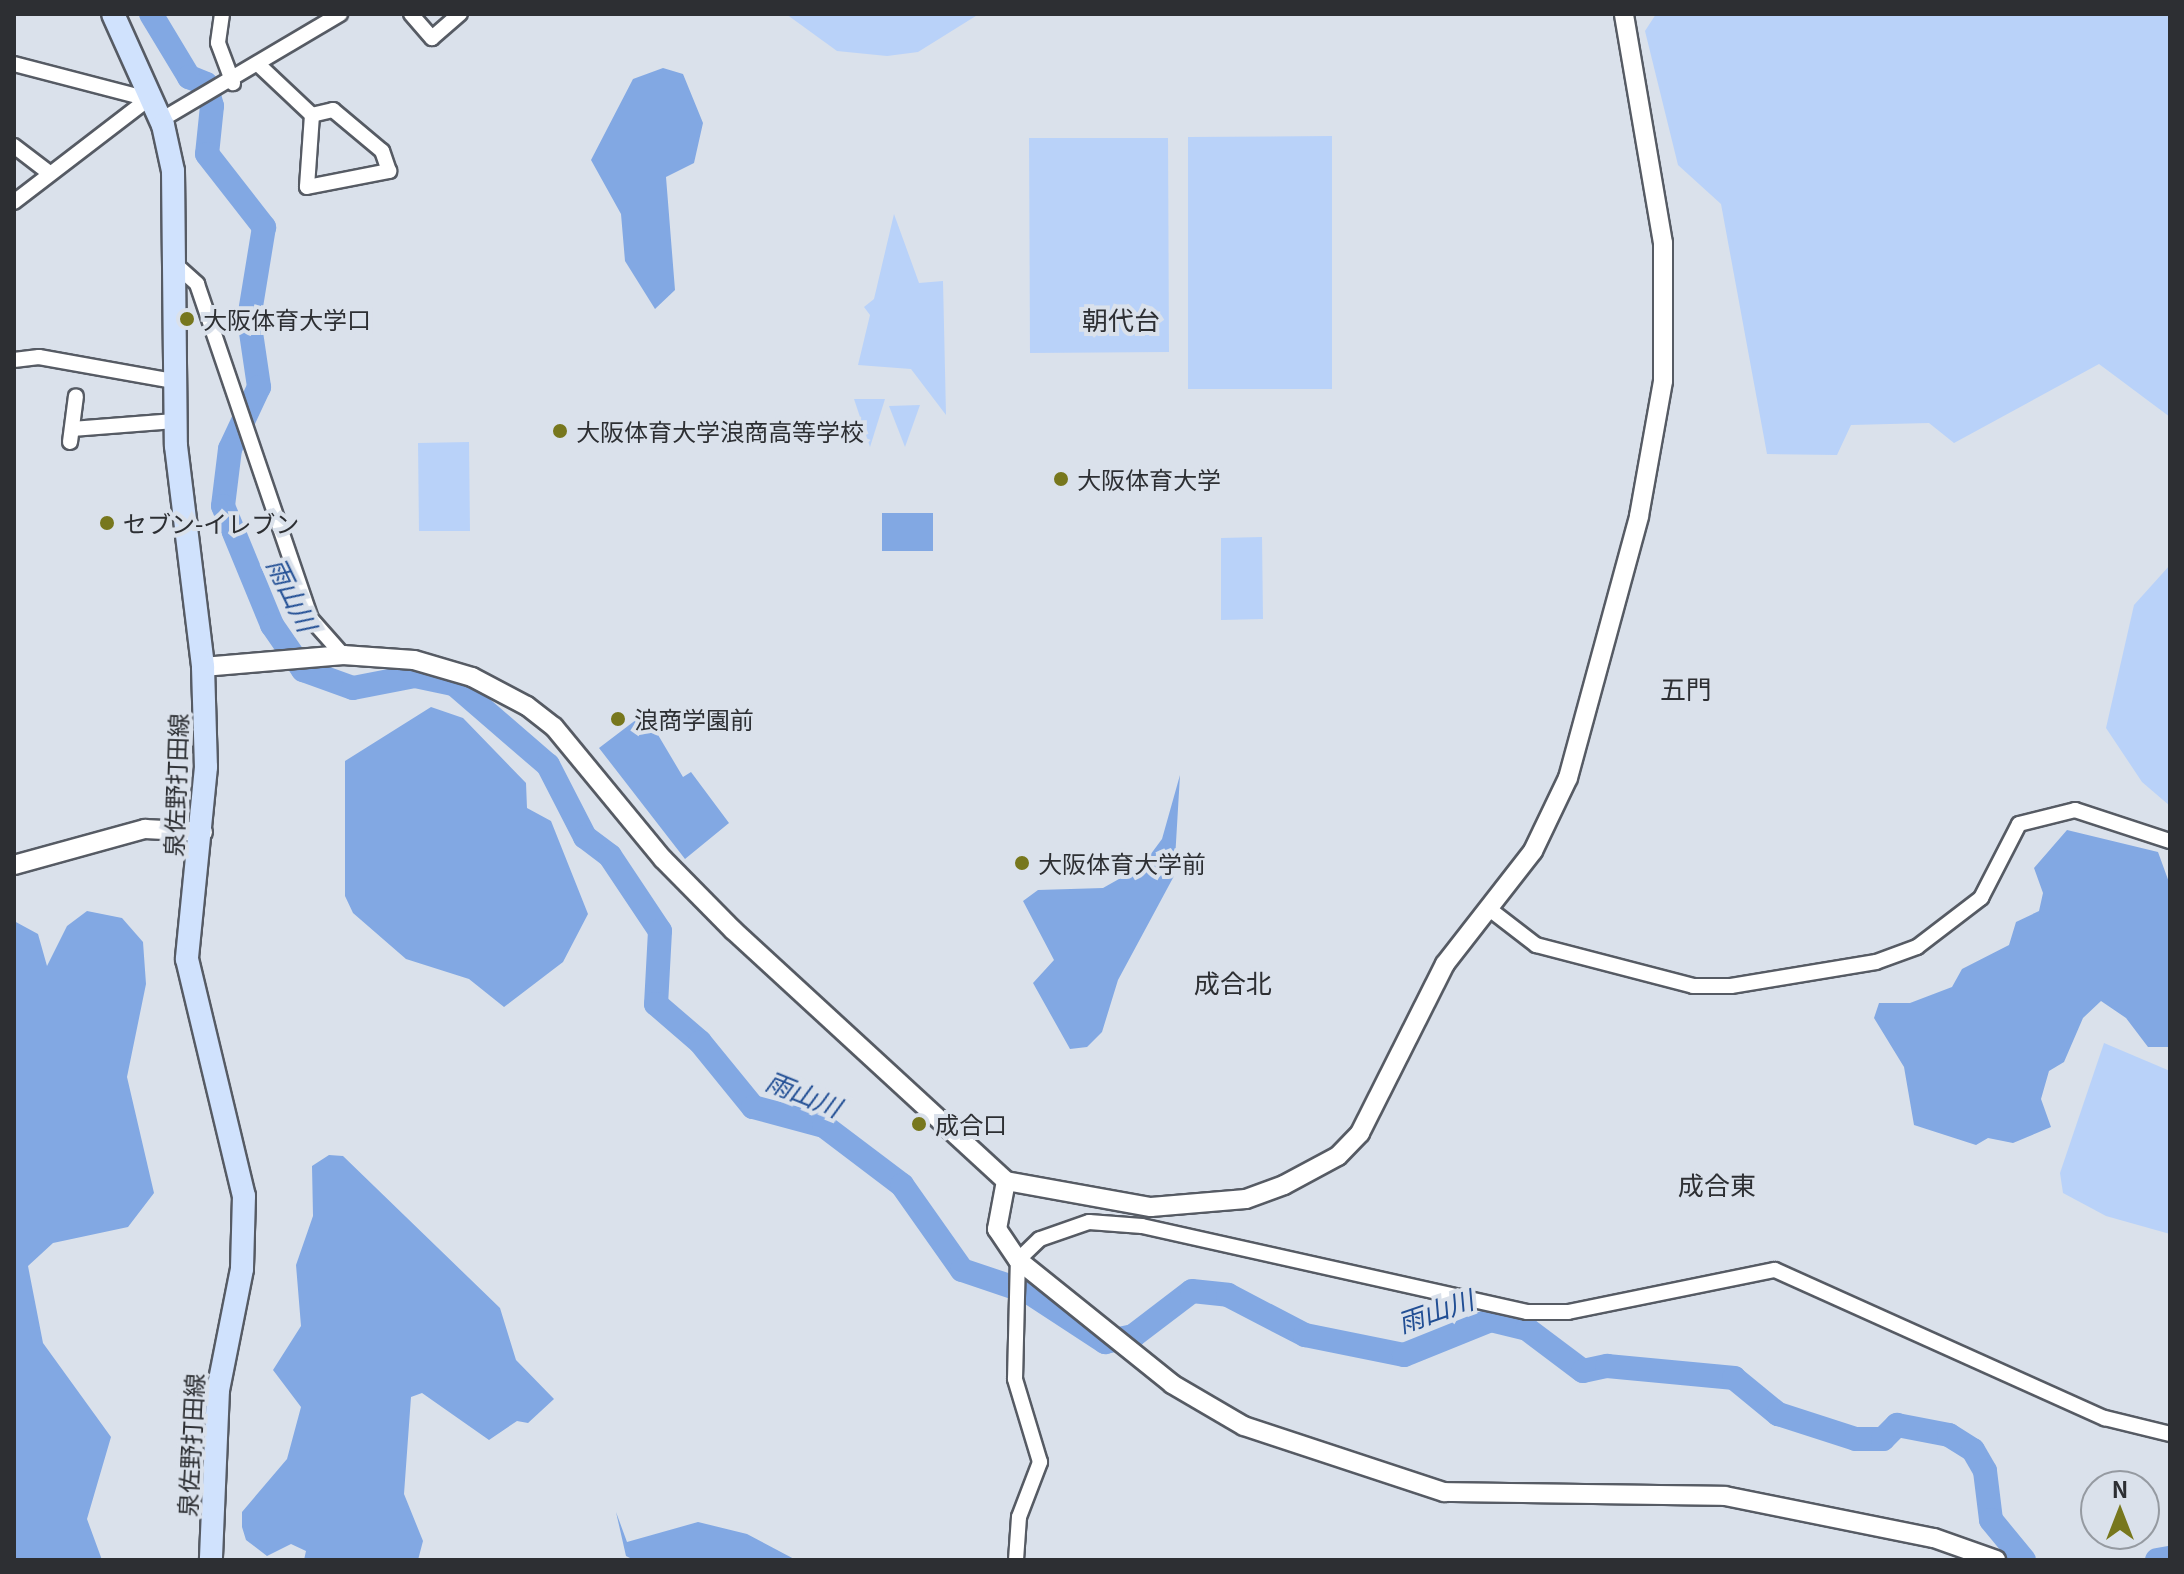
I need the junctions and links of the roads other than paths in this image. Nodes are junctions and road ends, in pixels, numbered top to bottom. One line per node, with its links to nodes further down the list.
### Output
1 (113, 14): 10 (main road, 泉佐野打田線)
2 (222, 14): 9 (street)
3 (340, 14): 8 (street)
4 (411, 14): 5 (street)
5 (460, 14)
6 (1624, 14): 25 (street)
7 (14, 64): 10 (street)
8 (261, 67): 9 (street); 11 (street)
9 (228, 86): 10 (street)
10 (154, 106): 13 (street); 15 (main road, 泉佐野打田線)
11 (312, 115): 11 (street)
12 (14, 146): 13 (street)
13 (48, 172): 14 (street)
14 (14, 202)
15 (175, 264): 17 (main road, 泉佐野打田線); 20 (street)
16 (14, 360): 17 (street)
17 (174, 381): 19 (main road, 泉佐野打田線)
18 (76, 396): 19 (street)
19 (175, 421): 21 (main road, 泉佐野打田線)
20 (343, 655): 21 (street); 26 (street)
21 (203, 667): 22 (main road, 泉佐野打田線)
22 (203, 832): 24 (street); 29 (main road, 泉佐野打田線)
23 (2170, 841): 25 (street)
24 (14, 865)
25 (1488, 908): 26 (street)
26 (1006, 1181): 27 (street)
27 (1018, 1260): 28 (street); 30 (street); 31 (street)
28 (2170, 1434)
29 (211, 1560)
30 (1016, 1560)
31 (1996, 1560)

